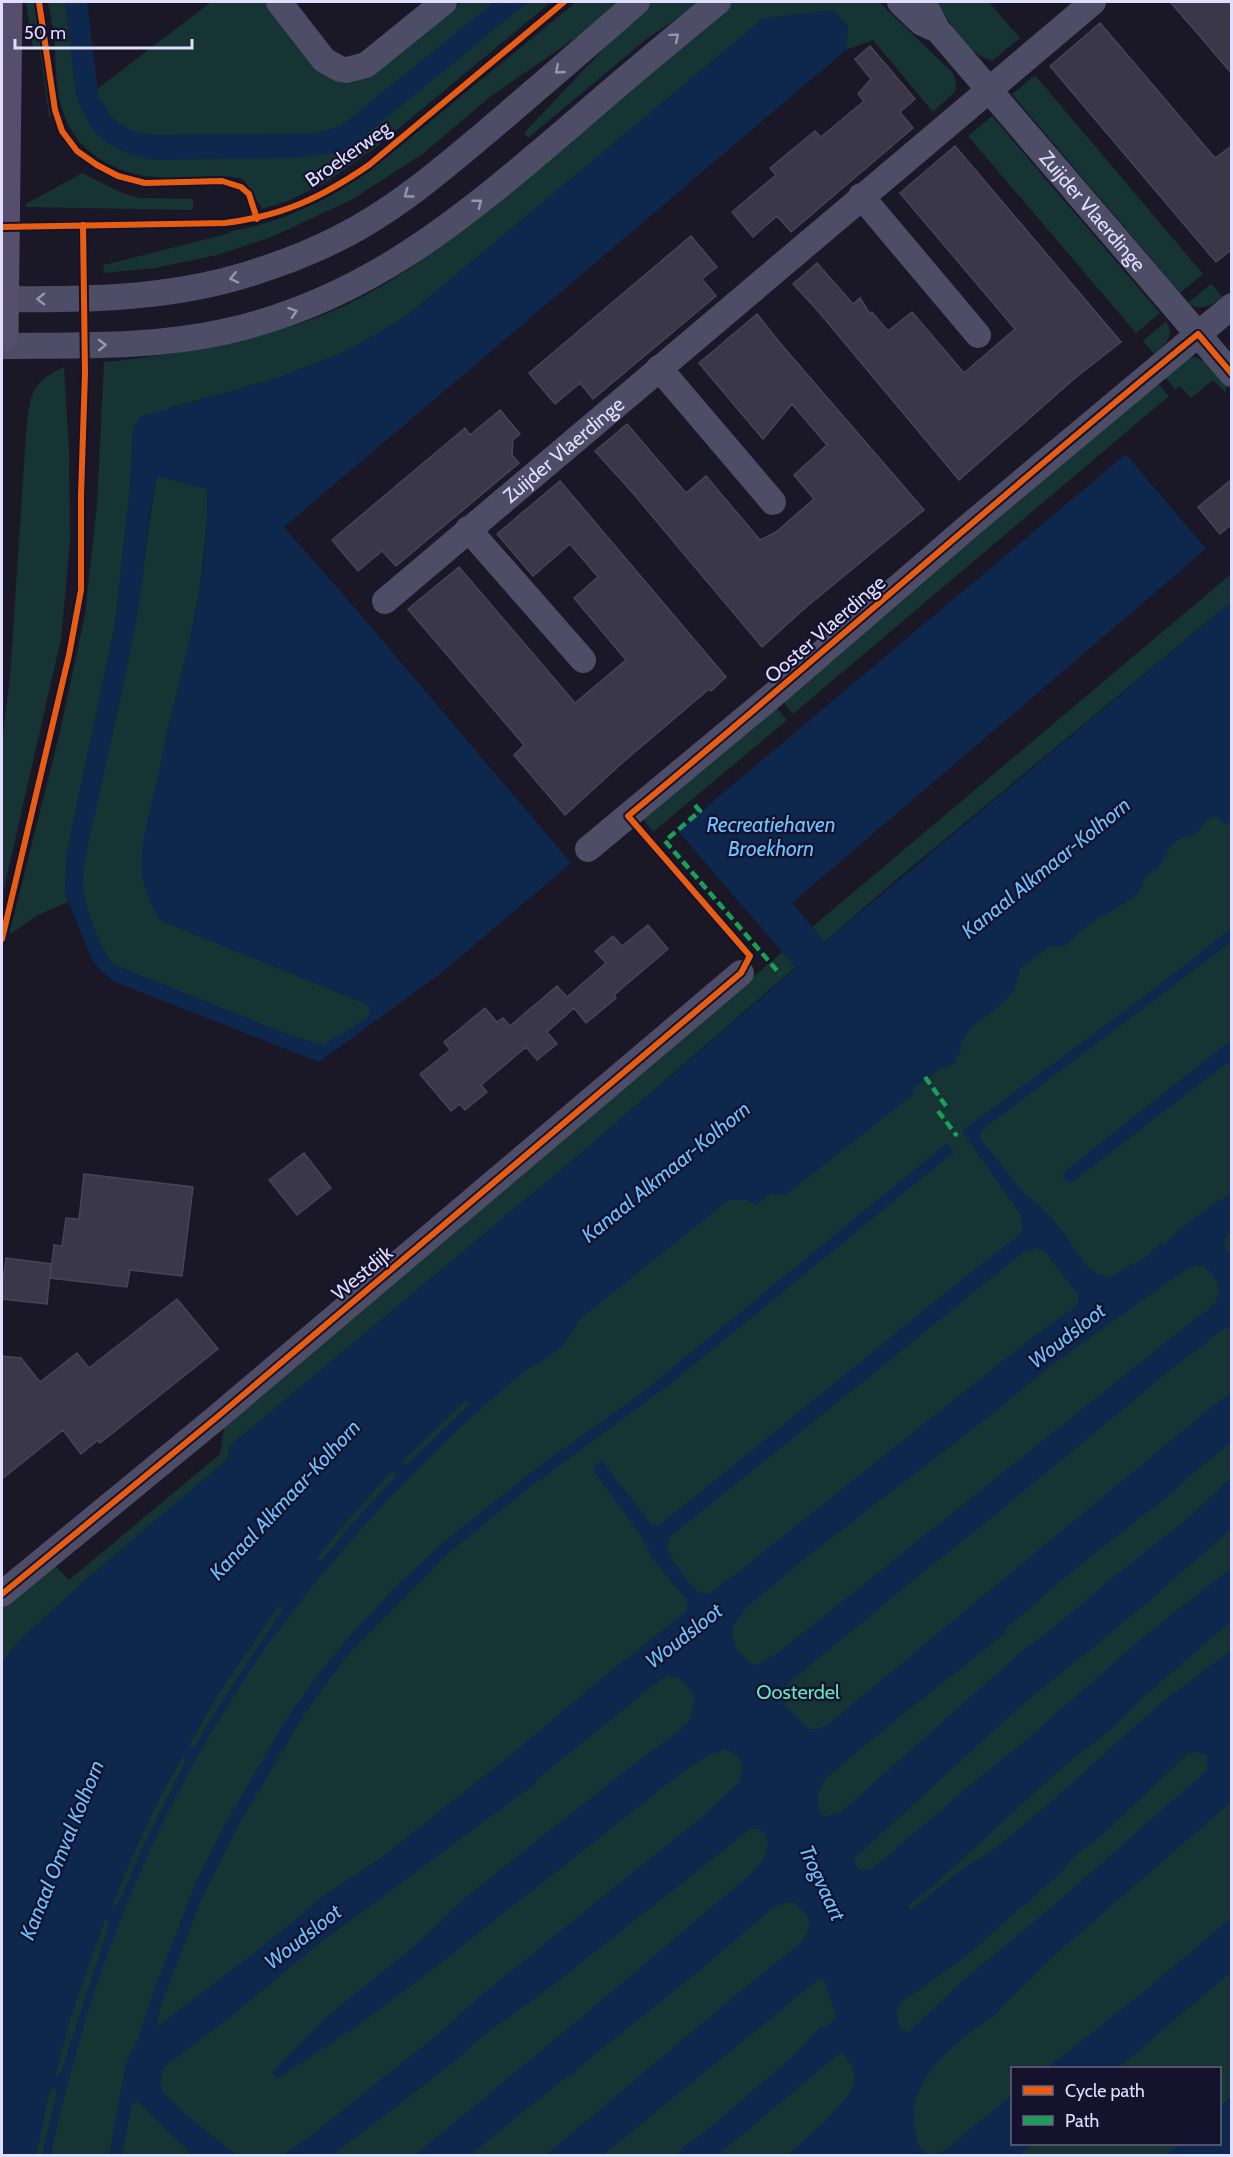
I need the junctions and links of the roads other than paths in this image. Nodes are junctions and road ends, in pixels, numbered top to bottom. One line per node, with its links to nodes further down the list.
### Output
1 (6, 2): 12 (main road)
2 (279, 2): 3 (street)
3 (444, 2)
4 (637, 2): 12 (street, one-way to 12)
5 (718, 2): 17 (street, one-way to 5)
6 (900, 2): 9 (street, Zuijder Vlaerdinge)
7 (923, 2): 9 (street, Zuijder Vlaerdinge)
8 (1093, 2): 10 (street, Zuijder Vlaerdinge)
9 (936, 29): 10 (street, Zuijder Vlaerdinge)
10 (988, 89): 11 (street, Zuijder Vlaerdinge); 15 (street, Zuijder Vlaerdinge)
11 (861, 196): 16 (street); 18 (street, Zuijder Vlaerdinge)
12 (2, 299): 14 (main road)
13 (1232, 306): 15 (street, Ooster Vlaerdinge)
14 (2, 334)
15 (1198, 334): 19 (street); 24 (street, Ooster Vlaerdinge)
16 (978, 335)
17 (2, 346)
18 (659, 368): 20 (street); 21 (street, Zuijder Vlaerdinge)
19 (1232, 374)
20 (773, 502)
21 (468, 529): 22 (street, Zuijder Vlaerdinge); 23 (street)
22 (385, 601)
23 (583, 660)
24 (588, 849)
25 (741, 973): 26 (street, Westdijk)
26 (2, 1594)

